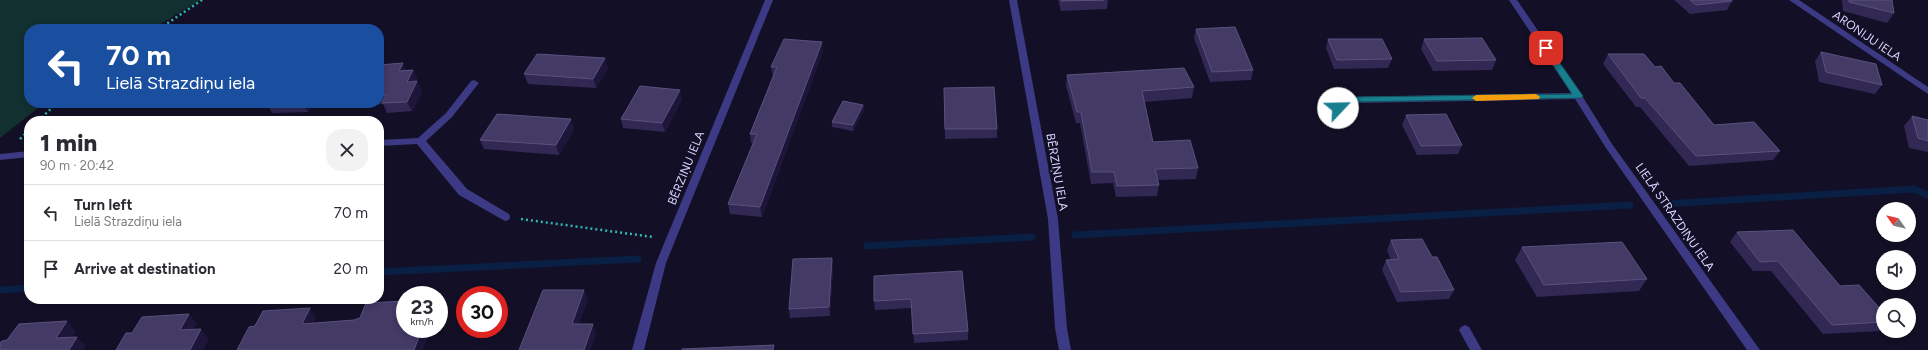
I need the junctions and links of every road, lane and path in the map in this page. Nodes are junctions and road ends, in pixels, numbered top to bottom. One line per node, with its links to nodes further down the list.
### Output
1 (202, 0): 6 (path)
2 (769, 0): 18 (street, BĒRZIŅU IELA)
3 (1013, 0): 21 (street, BĒRZIŅU IELA)
4 (1513, 0): 9 (street, LIELĀ STRAZDIŅU IELA)
5 (1794, 0): 8 (street, ARONIJU IELA)
6 (166, 24)
7 (474, 83): 13 (street)
8 (1928, 91)
9 (1578, 96): 12 (street); 23 (street, LIELĀ STRAZDIŅU IELA)
10 (52, 108): 11 (path)
11 (43, 116)
12 (1325, 116)
13 (420, 141): 14 (street); 17 (street)
14 (384, 143)
15 (24, 154): 16 (street)
16 (1, 156)
17 (505, 217): 18 (path)
18 (671, 240): 20 (street, BĒRZIŅU IELA)
19 (1465, 330): 22 (street)
20 (638, 350)
21 (1065, 350)
22 (1476, 350)
23 (1754, 350)

